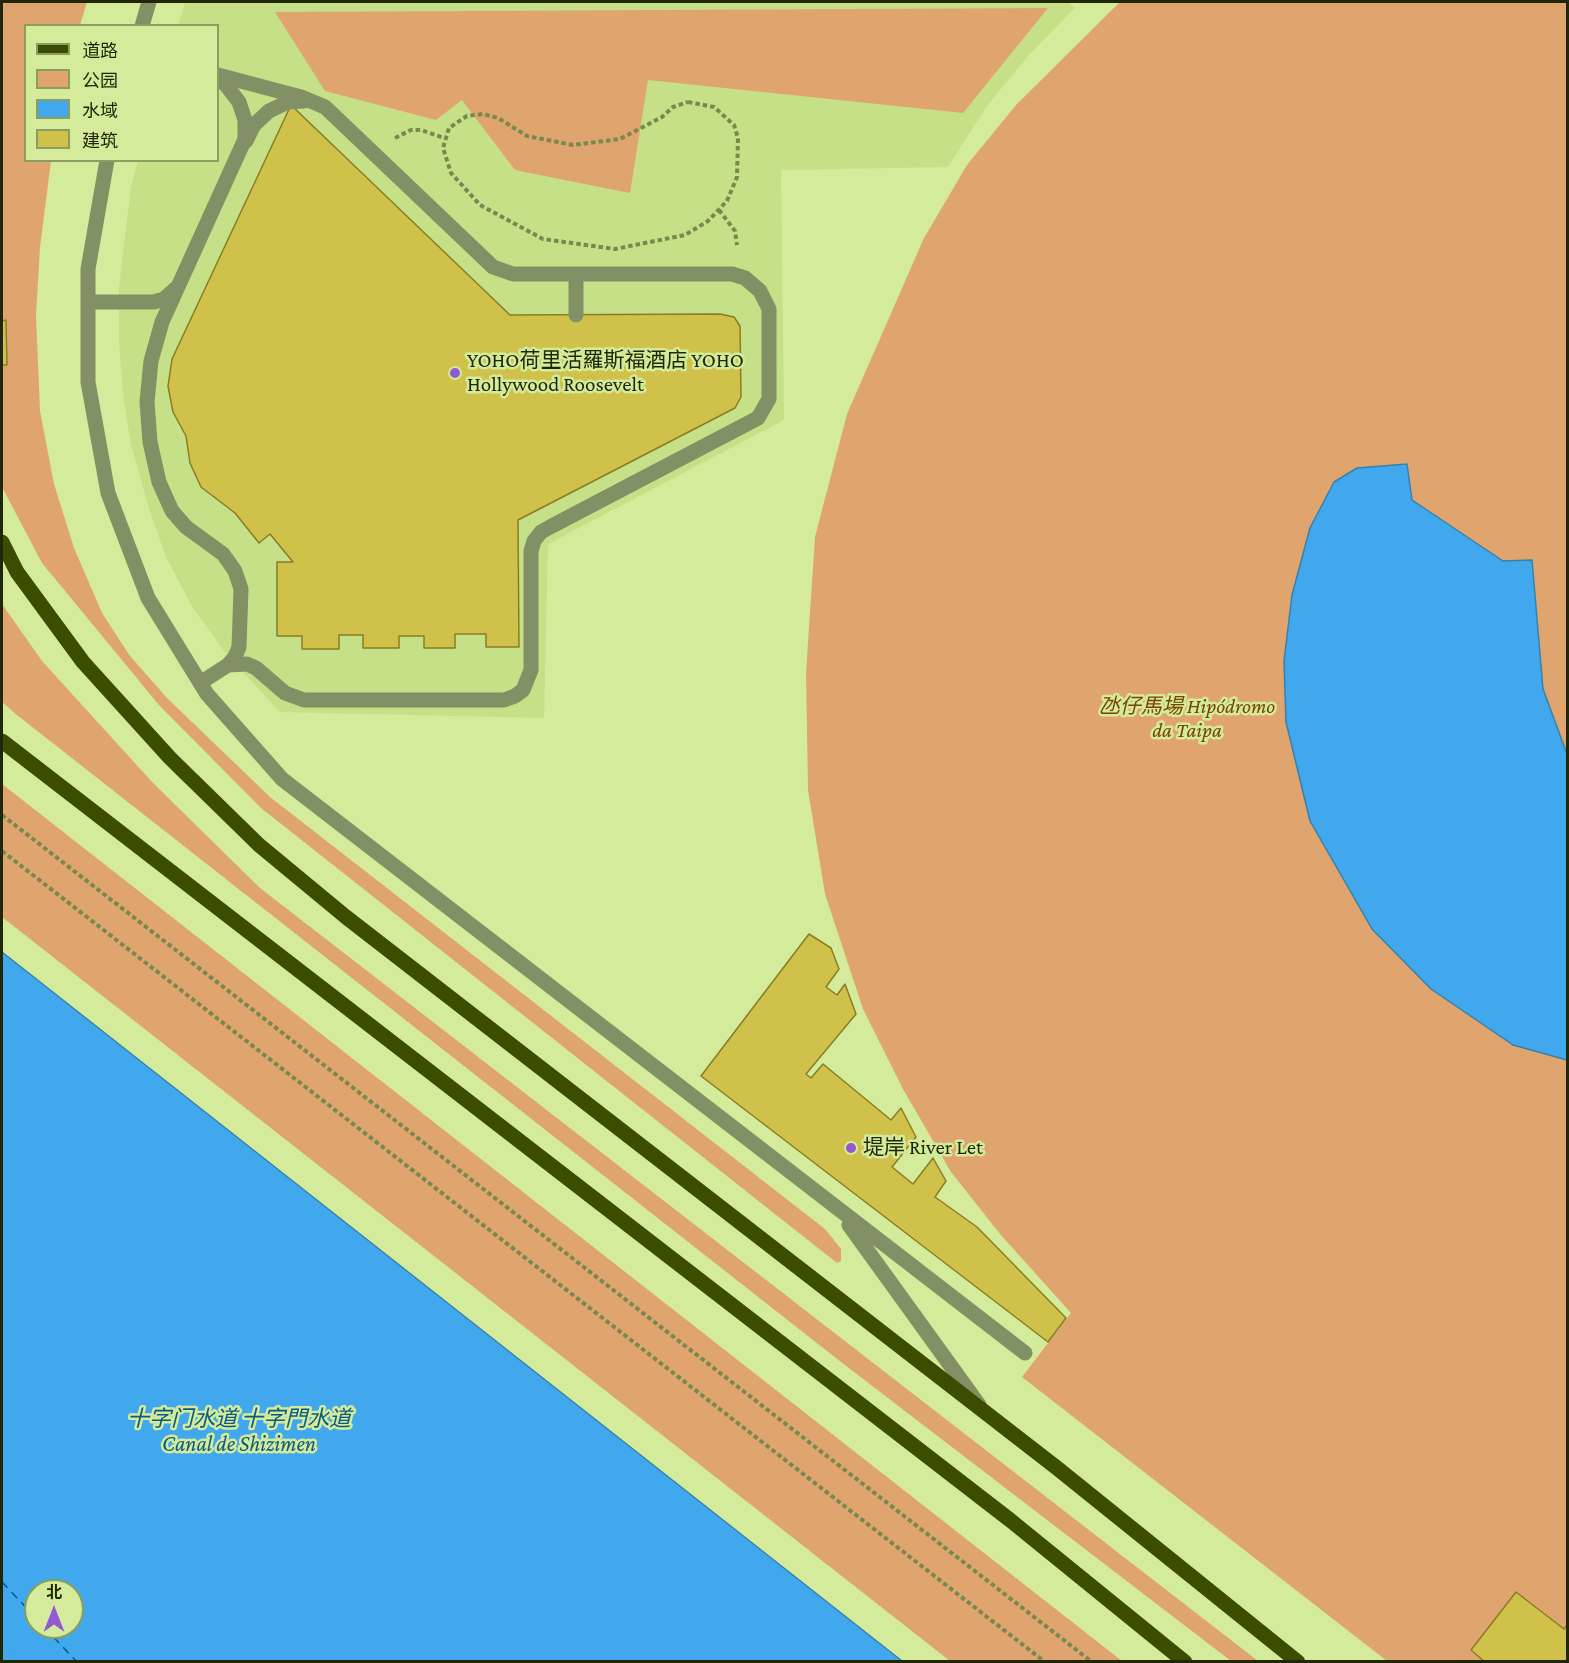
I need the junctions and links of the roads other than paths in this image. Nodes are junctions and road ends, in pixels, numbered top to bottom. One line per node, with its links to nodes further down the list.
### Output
1 (149, 2): 2 (street)
2 (143, 24)
3 (219, 77): 5 (street)
4 (219, 78): 6 (street)
5 (310, 100): 6 (street); 8 (street)
6 (238, 157): 9 (street)
7 (107, 162): 10 (street)
8 (576, 274): 11 (street); 13 (street)
9 (179, 285): 10 (street); 13 (street)
10 (88, 302): 14 (street)
11 (576, 315)
12 (2, 542): 20 (main road)
13 (228, 665): 14 (street)
14 (200, 683): 18 (street)
15 (2, 733): 17 (main road)
16 (2, 741): 17 (main road)
17 (30, 761): 21 (main road)
18 (841, 1213): 19 (street); 20 (street)
19 (1025, 1353)
20 (983, 1411): 22 (main road)
21 (1185, 1662)
22 (1298, 1662)

